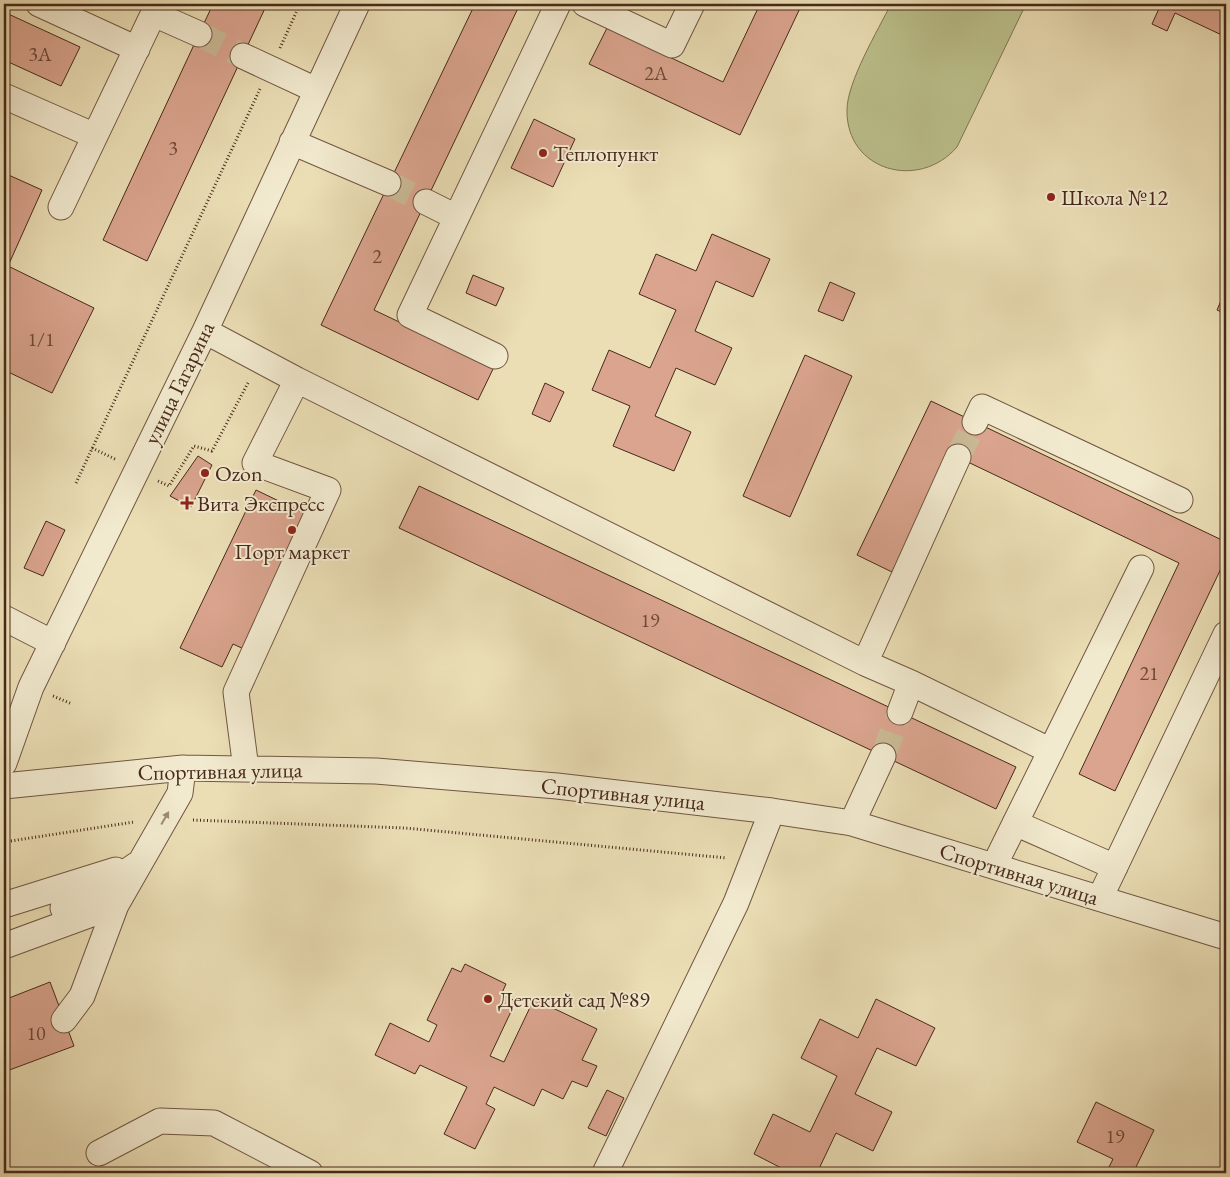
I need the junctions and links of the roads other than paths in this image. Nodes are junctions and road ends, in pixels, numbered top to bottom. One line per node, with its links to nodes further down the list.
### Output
1 (39, 4): 9 (street)
2 (357, 4): 11 (street, улица Гагарина)
3 (558, 4): 18 (street)
4 (585, 4): 7 (street)
5 (692, 4): 7 (street)
6 (156, 9): 8 (street); 9 (street)
7 (624, 12)
8 (199, 34)
9 (136, 50): 13 (street)
10 (243, 56): 11 (street)
11 (316, 90): 14 (street, улица Гагарина)
12 (4, 96): 13 (street)
13 (95, 136): 17 (street)
14 (292, 142): 15 (street); 19 (street, улица Гагарина)
15 (388, 184)
16 (426, 202): 18 (street)
17 (61, 207)
18 (456, 217): 20 (street)
19 (205, 331): 21 (street); 28 (street, улица Гагарина)
20 (495, 356)
21 (297, 380): 29 (street); 36 (street)
22 (975, 422): 24 (street)
23 (958, 458): 29 (street)
24 (1180, 500)
25 (1141, 568): 32 (street)
26 (4, 618): 28 (street)
27 (1226, 634): 43 (street)
28 (53, 643): 34 (street, улица Гагарина)
29 (865, 663): 30 (street)
30 (910, 682): 31 (street); 32 (street)
31 (900, 712)
32 (1051, 751): 40 (street)
33 (883, 756): 39 (street)
34 (4, 763)
35 (183, 768): 36 (street, Спортивная улица); 37 (street, Спортивная улица); 41 (street)
36 (246, 769): 38 (street, Спортивная улица)
37 (4, 786)
38 (772, 811): 39 (street, Спортивная улица); 53 (street)
39 (852, 823): 42 (street, Спортивная улица)
40 (1015, 823): 42 (street); 43 (street)
41 (142, 861): 45 (street); 46 (street); 47 (street)
42 (994, 866): 44 (street, Спортивная улица)
43 (1115, 867): 44 (street)
44 (1100, 898): 48 (street, Спортивная улица)
45 (4, 905)
46 (116, 905): 49 (street); 50 (street)
47 (4, 928)
48 (1226, 937)
49 (4, 946)
50 (64, 1020)
51 (99, 1153): 52 (street)
52 (309, 1173)
53 (604, 1173)

